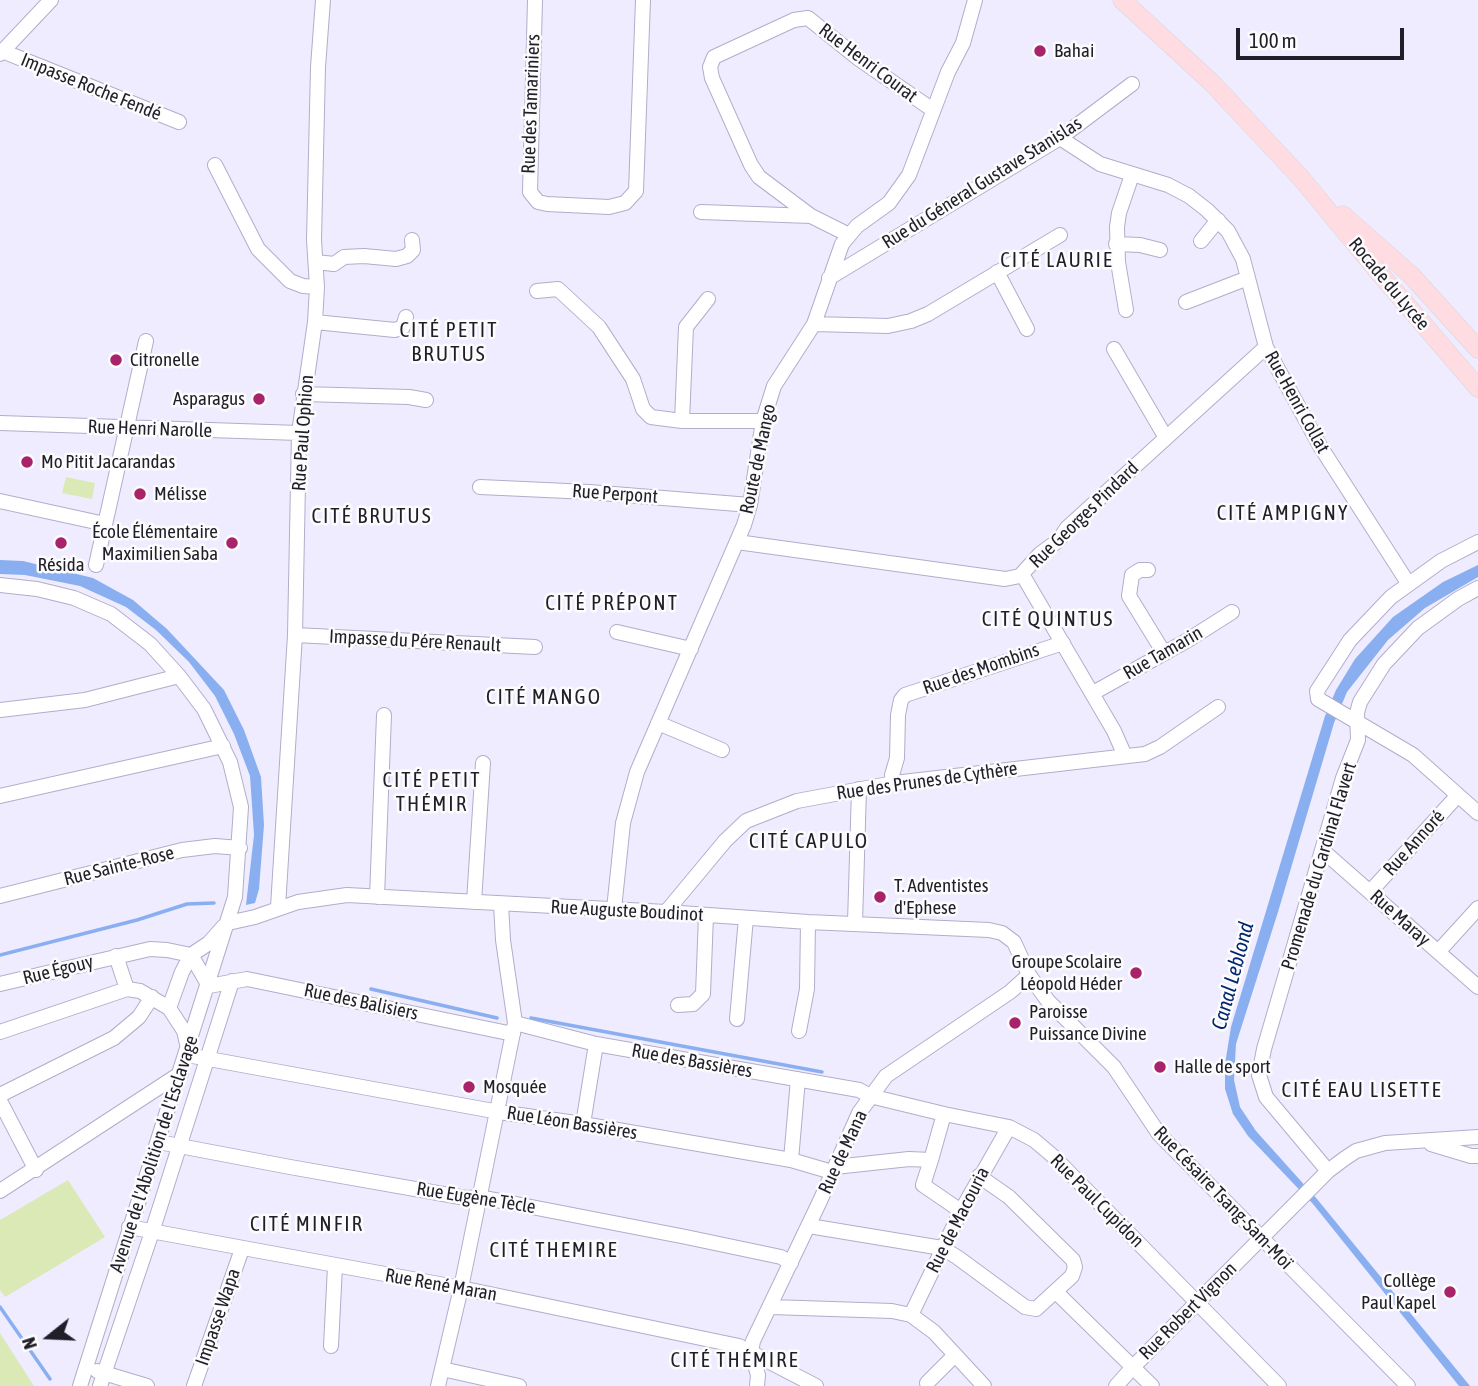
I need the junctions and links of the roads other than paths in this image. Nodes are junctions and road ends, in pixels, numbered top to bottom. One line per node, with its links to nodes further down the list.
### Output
1 (51, 0): 7 (street)
2 (323, 0): 24 (street, Rue Paul Ophion)
3 (535, 0): 4 (street, Rue des Tamariniers)
4 (643, 0)
5 (975, 0): 9 (street, Route de Mango)
6 (1122, 0): 14 (main road, Rocade du Lycée)
7 (1, 53): 10 (street, Impasse Roche Fendé)
8 (1132, 84): 11 (street, Rue du Géneral Gustave Stanislas)
9 (933, 110): 16 (street, Rue Henri Courat); 18 (street, Route de Mango)
10 (179, 122)
11 (1060, 138): 13 (street, Rue Henri Collat); 26 (street, Rue du Géneral Gustave Stanislas)
12 (215, 166): 28 (street)
13 (1132, 175): 17 (street, Rue Henri Collat); 22 (street)
14 (1301, 178): 40 (main road, Rocade du Lycée); 41 (main road, Rocade du Lycée)
15 (701, 212): 16 (street)
16 (811, 216): 18 (street, Rue Henri Courat)
17 (1219, 220): 21 (street); 27 (street, Rue Henri Collat)
18 (849, 235): 26 (street, Route de Mango)
19 (1060, 235): 25 (street)
20 (412, 240): 24 (street)
21 (1200, 241)
22 (1116, 244): 23 (street); 32 (street)
23 (1160, 250)
24 (316, 262): 28 (street, Rue Paul Ophion)
25 (997, 272): 35 (street); 36 (street)
26 (829, 278): 35 (street, Route de Mango)
27 (1248, 278): 31 (street); 38 (street, Rue Henri Collat)
28 (317, 287): 34 (street, Rue Paul Ophion)
29 (537, 291): 44 (street)
30 (708, 299): 44 (street)
31 (1186, 302)
32 (1126, 310)
33 (406, 317): 34 (street)
34 (315, 322): 42 (street, Rue Paul Ophion)
35 (814, 324): 45 (street, Route de Mango)
36 (1027, 329)
37 (146, 341): 47 (street)
38 (1266, 347): 49 (street, Rue Georges Pindard); 59 (street, Rue Henri Collat)
39 (1114, 349): 49 (street)
40 (1478, 349)
41 (1478, 387)
42 (303, 394): 43 (street); 48 (street, Rue Paul Ophion)
43 (426, 400)
44 (682, 421): 45 (street)
45 (763, 421): 52 (street, Route de Mango)
46 (0, 423): 47 (street, Rue Henri Narolle)
47 (127, 429): 48 (street, Rue Henri Narolle); 53 (street)
48 (299, 433): 64 (street, Rue Paul Ophion)
49 (1166, 438): 58 (street, Rue Georges Pindard)
50 (480, 487): 52 (street, Rue Perpont)
51 (0, 501): 53 (street)
52 (750, 505): 54 (street, Route de Mango)
53 (105, 524): 56 (street)
54 (737, 542): 58 (street, Rue Georges Pindard); 67 (street, Route de Mango)
55 (1478, 542): 59 (street)
56 (96, 565)
57 (1148, 570): 68 (street)
58 (1022, 575): 65 (street)
59 (1408, 583): 74 (street)
60 (0, 585): 69 (street, Avenue de l'Abolition de l'Esclavage)
61 (1478, 588): 74 (street, Promenade du Cardinal Flavert)
62 (1232, 612): 68 (street, Rue Tamarin)
63 (617, 632): 67 (street)
64 (295, 635): 66 (street, Impasse du Pére Renault); 92 (street, Rue Paul Ophion)
65 (1063, 643): 70 (street); 80 (street, Rue des Mombins)
66 (535, 647)
67 (691, 649): 75 (street, Route de Mango)
68 (1164, 653): 70 (street, Rue Tamarin)
69 (179, 676): 72 (street); 76 (street, Avenue de l'Abolition de l'Esclavage)
70 (1093, 694): 78 (street)
71 (1218, 707): 78 (street, Rue des Prunes de Cythère)
72 (0, 710)
73 (384, 715): 89 (street)
74 (1353, 719): 82 (street); 86 (street, Promenade du Cardinal Flavert)
75 (658, 723): 77 (street); 94 (street, Route de Mango)
76 (223, 746): 83 (street); 85 (street, Avenue de l'Abolition de l'Esclavage)
77 (722, 750)
78 (1125, 756): 80 (street, Rue des Prunes de Cythère)
79 (484, 763): 90 (street)
80 (894, 783): 81 (street, Rue des Prunes de Cythère)
81 (859, 789): 95 (street, Rue des Prunes de Cythère); 100 (street)
82 (1458, 795): 84 (street); 87 (street, Rue Annoré)
83 (0, 796)
84 (1478, 813)
85 (240, 848): 88 (street, Rue Sainte-Rose); 99 (street, Avenue de l'Abolition de l'Esclavage)
86 (1322, 850): 87 (street, Rue Maray); 140 (street, Promenade du Cardinal Flavert)
87 (1370, 892): 102 (street, Rue Maray)
88 (0, 896)
89 (377, 897): 90 (street, Rue Auguste Boudinot); 92 (street, Rue Auguste Boudinot)
90 (474, 902): 91 (street, Rue Auguste Boudinot)
91 (501, 904): 94 (street, Rue Auguste Boudinot); 116 (street)
92 (278, 907): 99 (street, Rue Auguste Boudinot)
93 (1478, 908): 102 (street)
94 (614, 909): 95 (street, Rue Auguste Boudinot)
95 (666, 912): 96 (street, Rue Auguste Boudinot)
96 (706, 915): 97 (street, Rue Auguste Boudinot); 112 (street)
97 (746, 918): 98 (street, Rue Auguste Boudinot); 115 (street)
98 (808, 922): 100 (street, Rue Auguste Boudinot); 117 (street)
99 (228, 923): 103 (street); 108 (street, Avenue de l'Abolition de l'Esclavage)
100 (855, 923): 101 (street, Rue Auguste Boudinot)
101 (1002, 933): 105 (street, Rue Césaire Tsang-Sam-Moï)
102 (1438, 952): 109 (street, Rue Maray)
103 (191, 955): 104 (street, Rue Égouy); 108 (street); 113 (street)
104 (116, 956): 107 (street, Rue Égouy); 110 (street, Rue Égouy)
105 (1029, 975): 125 (street, Rue de Mana); 148 (street, Rue Césaire Tsang-Sam-Moï)
106 (232, 981): 108 (street, Rue des Balisiers); 116 (street, Rue des Balisiers); 121 (street, Avenue de l'Abolition de l'Esclavage)
107 (0, 985)
108 (209, 986): 114 (street, Avenue de l'Abolition de l'Esclavage)
109 (1478, 987)
110 (127, 989): 111 (street); 118 (street)
111 (152, 997): 113 (street); 124 (street)
112 (678, 1005)
113 (169, 1008): 114 (street); 120 (street)
114 (202, 1008): 120 (street, Avenue de l'Abolition de l'Esclavage)
115 (737, 1019)
116 (514, 1028): 119 (street, Rue des Bassières); 127 (street)
117 (799, 1031)
118 (0, 1032)
119 (596, 1044): 123 (street, Rue des Bassières); 129 (street)
120 (188, 1052): 121 (street, Rue Léon Bassières); 122 (street, Avenue de l'Abolition de l'Esclavage)
121 (206, 1059): 127 (street, Rue Léon Bassières); 134 (street, Avenue de l'Abolition de l'Esclavage)
122 (181, 1073): 132 (street, Avenue de l'Abolition de l'Esclavage); 139 (street)
123 (798, 1079): 125 (street, Rue des Bassières); 136 (street)
124 (0, 1095)
125 (870, 1096): 128 (street, Rue Paul Cupidon); 138 (street, Rue de Mana)
126 (0, 1101): 139 (street)
127 (499, 1112): 129 (street, Rue Léon Bassières); 143 (street)
128 (944, 1114): 130 (street, Rue Paul Cupidon); 137 (street)
129 (583, 1124): 136 (street, Rue Léon Bassières)
130 (1009, 1127): 141 (street, Rue de Macouria); 155 (street, Rue Paul Cupidon)
131 (1478, 1138): 133 (street, Rue Robert Vignon)
132 (159, 1140): 134 (street, Rue Eugène Tècle); 146 (street, Avenue de l'Abolition de l'Esclavage)
133 (1420, 1141): 135 (street); 140 (street, Rue Robert Vignon)
134 (180, 1145): 143 (street, Rue Eugène Tècle); 147 (street, Avenue de l'Abolition de l'Esclavage)
135 (1478, 1156)
136 (792, 1160): 138 (street, Rue Léon Bassières)
137 (931, 1160): 138 (street); 144 (street)
138 (833, 1169): 145 (street, Rue de Mana)
139 (36, 1170): 142 (street)
140 (1323, 1176): 148 (street, Rue Robert Vignon)
141 (979, 1177): 144 (street, Rue de Macouria); 154 (street)
142 (0, 1191)
143 (480, 1197): 151 (street, Rue Eugène Tècle); 153 (street)
144 (961, 1211): 149 (street, Rue de Macouria)
145 (808, 1226): 149 (street); 151 (street, Rue de Mana)
146 (129, 1227): 147 (street, Rue René Maran); 163 (street, Avenue de l'Abolition de l'Esclavage)
147 (152, 1232): 150 (street, Rue René Maran); 164 (street, Avenue de l'Abolition de l'Esclavage)
148 (1262, 1238): 155 (street, Rue Robert Vignon); 177 (street, Rue Césaire Tsang-Sam-Moï)
149 (942, 1248): 154 (street); 157 (street, Rue de Macouria)
150 (242, 1249): 152 (street, Rue René Maran); 168 (street, Impasse Wapa)
151 (791, 1263): 156 (street, Rue de Mana)
152 (335, 1266): 153 (street, Rue René Maran); 158 (street)
153 (461, 1287): 159 (street, Rue René Maran); 162 (street)
154 (1056, 1292): 161 (street)
155 (1198, 1303): 161 (street, Rue Robert Vignon); 176 (street, Rue Paul Cupidon)
156 (771, 1307): 157 (street); 159 (street, Rue de Mana)
157 (911, 1315): 160 (street)
158 (331, 1346)
159 (751, 1352): 171 (street); 172 (street, Rue René Maran)
160 (955, 1355): 165 (street); 173 (street)
161 (1134, 1366): 174 (street, Rue Robert Vignon); 175 (street)
162 (442, 1369): 169 (street); 170 (street)
163 (85, 1370): 164 (street); 166 (street, Avenue de l'Abolition de l'Esclavage)
164 (102, 1379): 167 (street)
165 (927, 1383)
166 (80, 1386)
167 (147, 1386)
168 (194, 1386)
169 (438, 1386)
170 (519, 1386)
171 (757, 1386)
172 (816, 1386)
173 (984, 1386)
174 (1116, 1386)
175 (1152, 1386)
176 (1279, 1386)
177 (1408, 1386)

